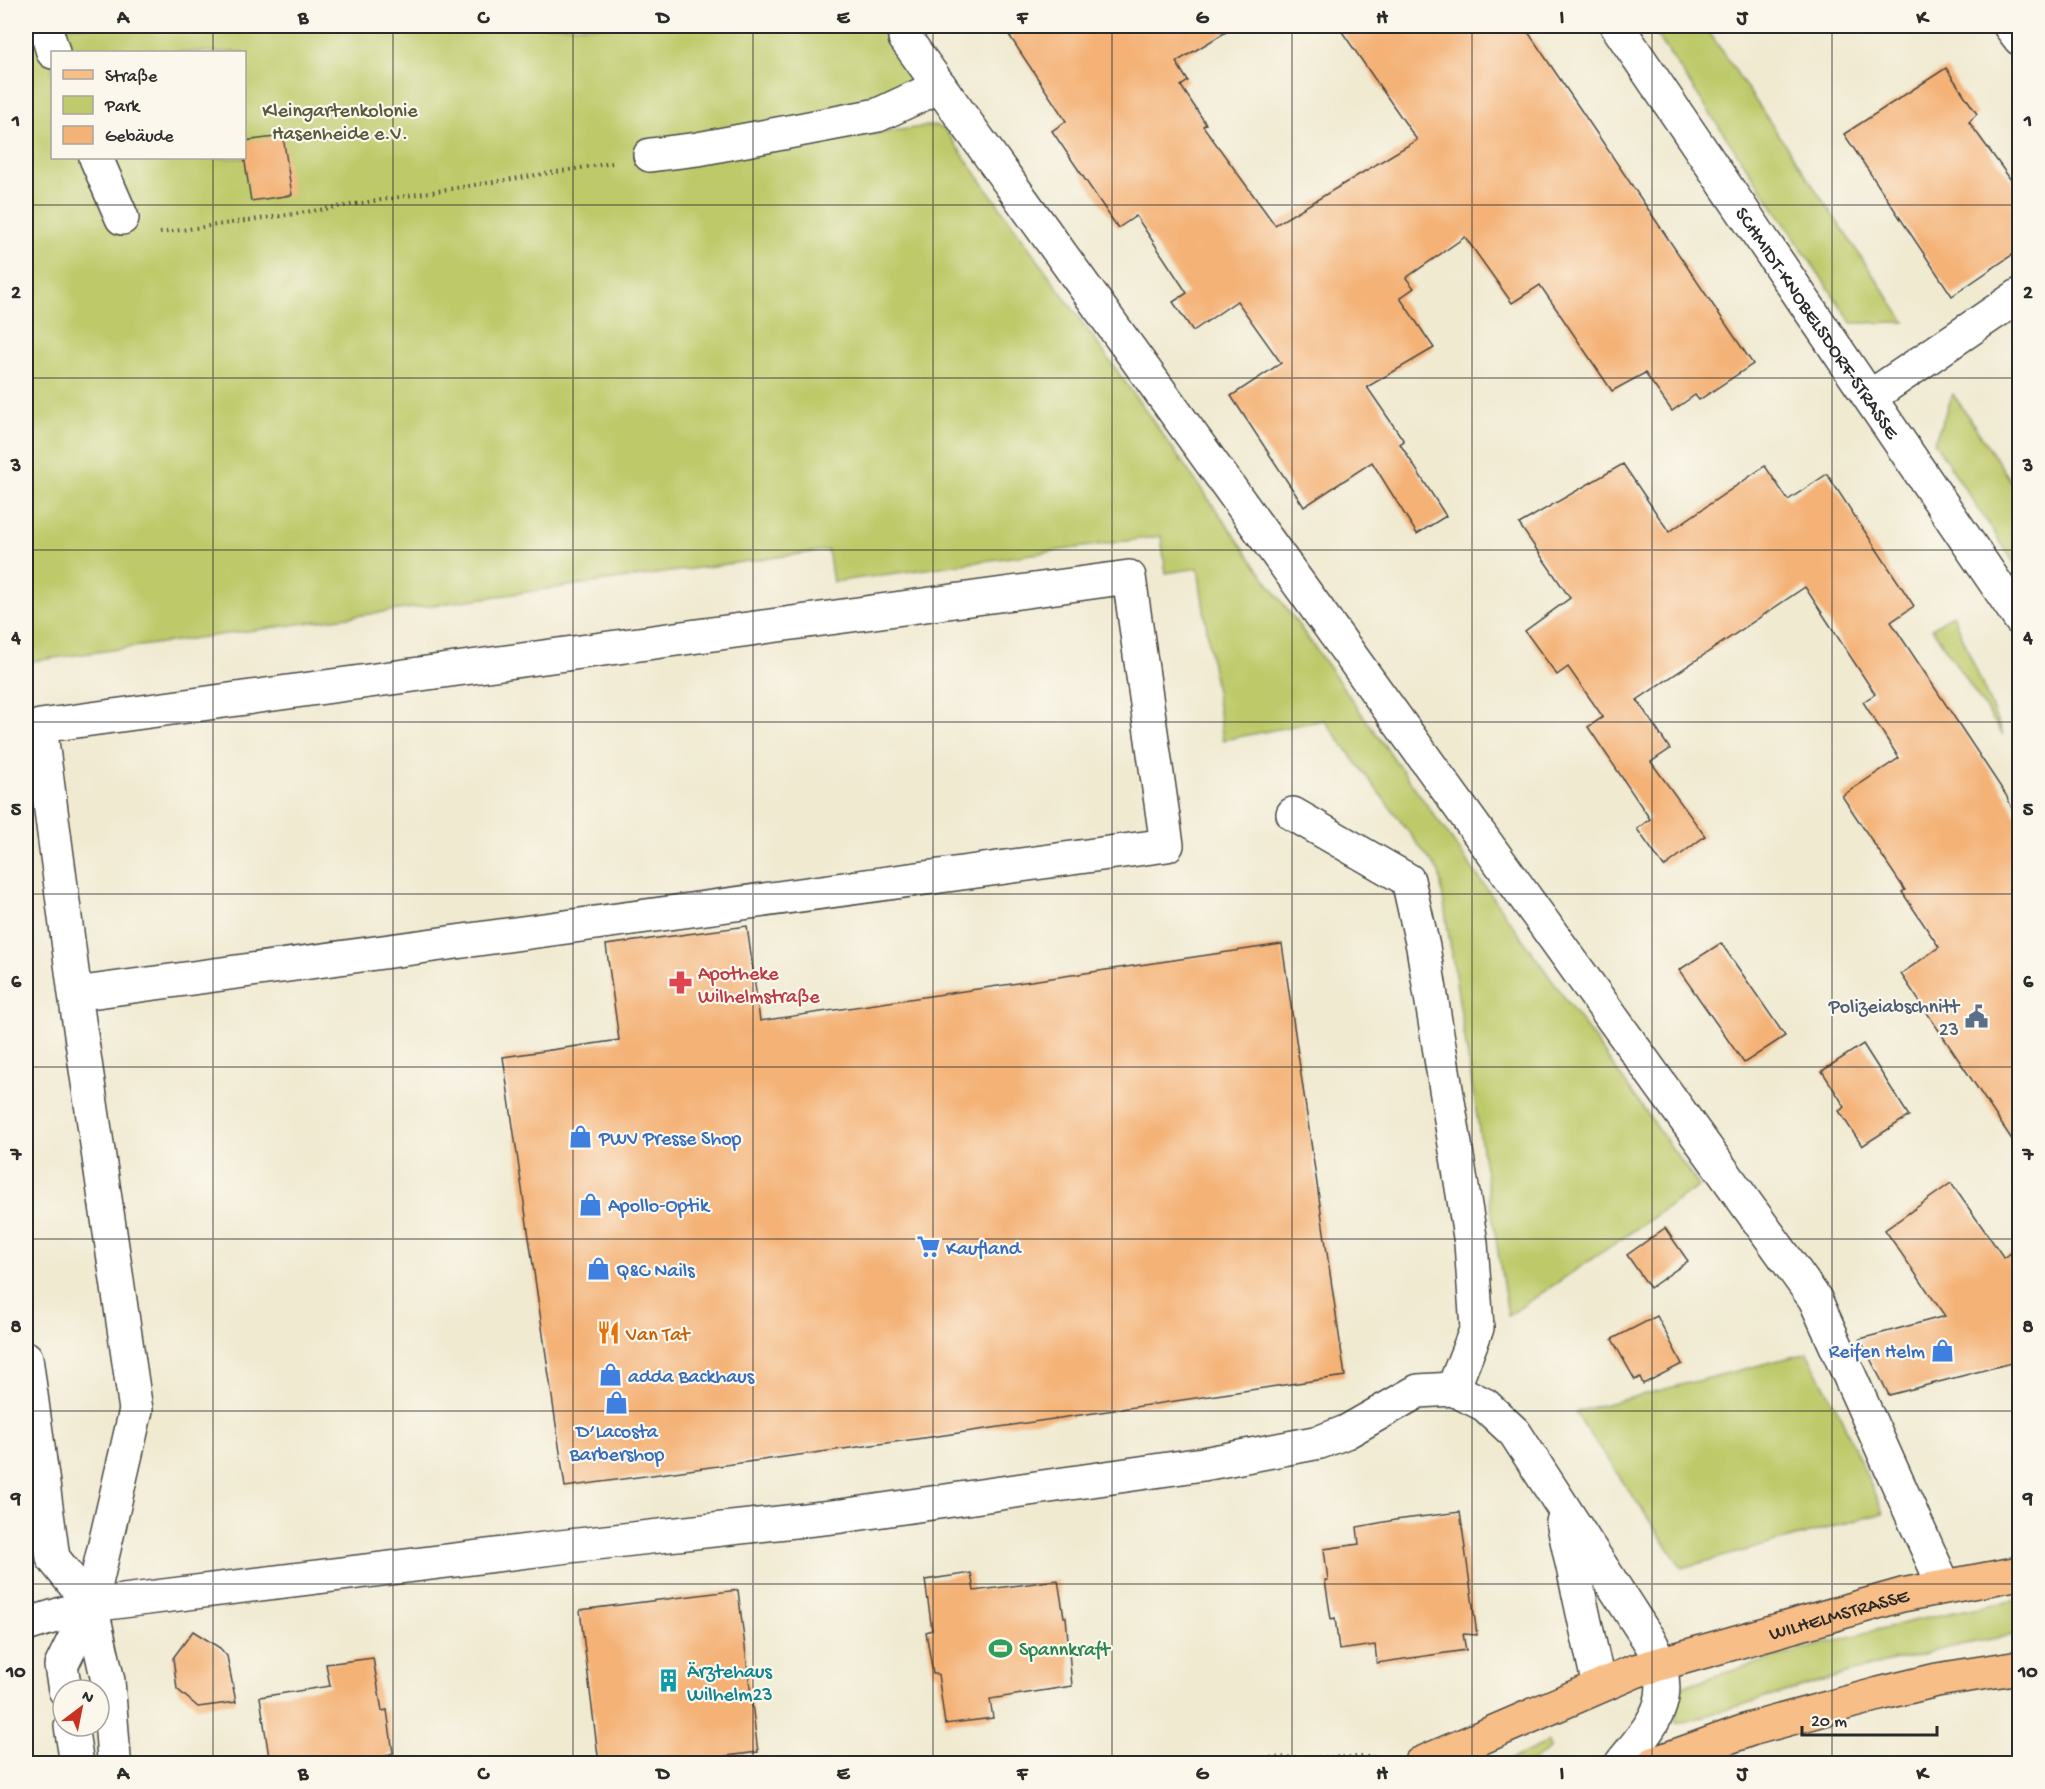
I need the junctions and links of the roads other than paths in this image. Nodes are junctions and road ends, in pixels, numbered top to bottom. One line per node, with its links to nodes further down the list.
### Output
1 (45, 26): 6 (street)
2 (1617, 26): 12 (street, SCHMIDT-KNOBELSDORF-STRASSE)
3 (2010, 26): 5 (street)
4 (905, 38): 7 (street)
5 (2019, 39)
6 (54, 51)
7 (940, 86): 8 (street); 20 (street)
8 (650, 155)
9 (96, 159): 10 (street)
10 (122, 218)
11 (2019, 295): 12 (street)
12 (1869, 397): 13 (street, SCHMIDT-KNOBELSDORF-STRASSE)
13 (2019, 619)
14 (1293, 814): 17 (street)
15 (75, 994): 15 (street); 21 (street)
16 (26, 1358): 21 (street)
17 (1453, 1389): 18 (street); 21 (street)
18 (1558, 1500): 23 (street); 26 (street)
19 (2019, 1573): 20 (main road, WILHELMSTRASSE)
20 (1944, 1586): 23 (main road, WILHELMSTRASSE)
21 (91, 1605): 22 (street); 25 (street); 30 (street)
22 (26, 1625)
23 (1660, 1663): 26 (main road, WILHELMSTRASSE); 31 (street)
24 (2019, 1667): 32 (main road)
25 (63, 1678)
26 (1599, 1686): 28 (main road, WILHELMSTRASSE)
27 (73, 1738): 29 (street)
28 (1427, 1760)
29 (76, 1764)
30 (112, 1764)
31 (1621, 1764)
32 (1653, 1764)

